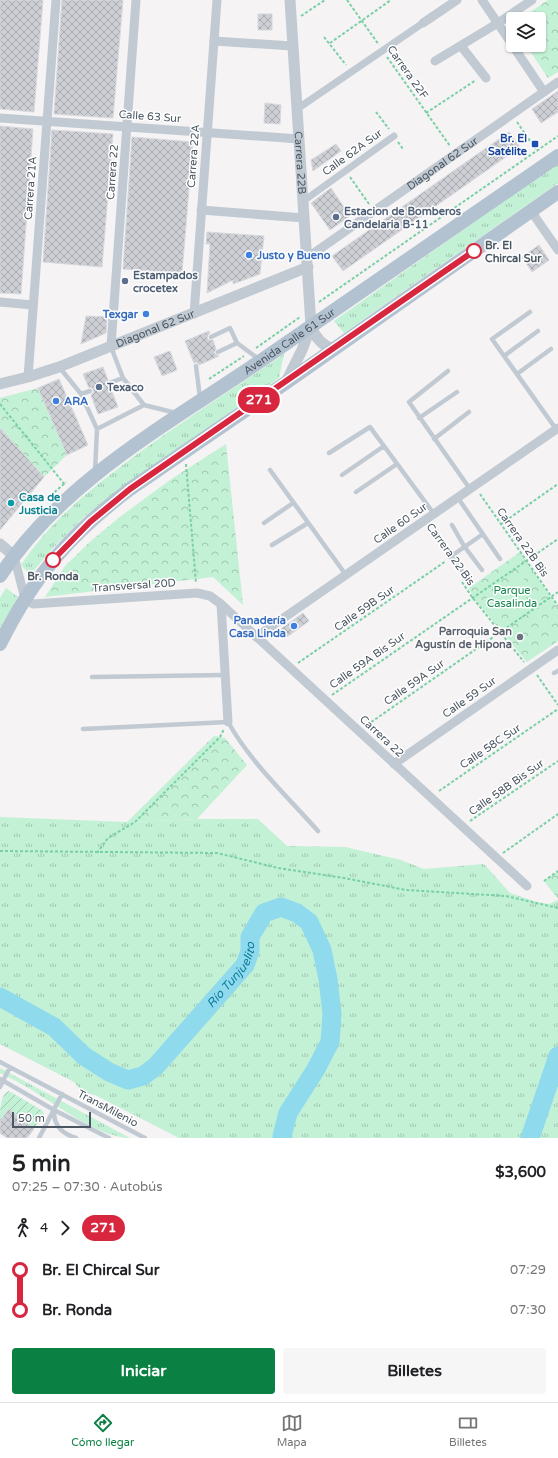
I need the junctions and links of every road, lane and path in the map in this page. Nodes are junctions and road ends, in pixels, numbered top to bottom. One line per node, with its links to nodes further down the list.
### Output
1 (56, 0): 30 (street, Carrera 21A)
2 (136, 0): 31 (street, Carrera 22)
3 (217, 0): 16 (street, Carrera 22A)
4 (290, 0): 18 (street, Carrera 22B)
5 (325, 0): 11 (path)
6 (347, 0): 12 (path, Carrera 22F)
7 (391, 0): 12 (path)
8 (458, 0): 13 (street)
9 (482, 0): 14 (street)
10 (532, 0): 14 (street)
11 (298, 18)
12 (362, 21): 17 (path); 20 (path, Carrera 22F)
13 (423, 23): 20 (street)
14 (498, 23): 19 (street); 25 (street)
15 (324, 37): 17 (path)
16 (214, 41): 18 (street); 32 (street, Carrera 22A)
17 (330, 43): 22 (path)
18 (292, 46): 26 (street, Carrera 22B)
19 (461, 46): 21 (street); 23 (street)
20 (383, 51): 22 (street); 27 (path, Carrera 22F)
21 (435, 61)
22 (351, 72): 26 (street)
23 (485, 76): 27 (path)
24 (558, 82): 25 (street, Diagonal 62 Sur)
25 (544, 92): 28 (street, Diagonal 62 Sur)
26 (297, 109): 35 (street, Carrera 22B)
27 (426, 113): 37 (path, Carrera 22F)
28 (512, 114): 36 (path); 37 (street, Diagonal 62 Sur)
29 (0, 118): 30 (street, Calle 63 Sur)
30 (47, 121): 31 (street, Calle 63 Sur); 50 (street, Carrera 21A)
31 (127, 127): 32 (street, Calle 63 Sur); 57 (street, Carrera 22)
32 (207, 133): 35 (street, Calle 63 Sur); 42 (street, Carrera 22A)
33 (394, 136): 39 (street, Calle 62A Sur)
34 (558, 136): 36 (path)
35 (299, 139): 41 (street, Carrera 22B)
36 (537, 151): 49 (path)
37 (456, 154): 43 (street, Diagonal 62 Sur)
38 (558, 156): 53 (main road, Avenida Calle 61 Sur)
39 (346, 171): 41 (street, Calle 62A Sur); 43 (path)
40 (558, 192): 44 (main road)
41 (303, 200): 45 (street, Carrera 22B)
42 (201, 210): 45 (street); 52 (street, Carrera 22A)
43 (374, 211): 47 (street, Diagonal 62 Sur)
44 (532, 211): 46 (street); 58 (main road)
45 (304, 218): 47 (street, Carrera 22B)
46 (558, 250)
47 (307, 263): 52 (street, Diagonal 62 Sur); 53 (street, Carrera 22B)
48 (0, 302): 50 (street)
49 (316, 304)
50 (33, 305): 67 (street, Carrera 21A)
51 (530, 312): 61 (lane)
52 (194, 314): 57 (street, Diagonal 62 Sur)
53 (312, 326): 58 (street, Carrera 22B); 62 (main road, Avenida Calle 61 Sur); 69 (street, Carrera 22B)
54 (538, 331): 61 (lane)
55 (211, 336): 56 (lane)
56 (237, 343): 60 (lane); 62 (lane)
57 (111, 346): 64 (street, Diagonal 62 Sur); 68 (lane)
58 (333, 349): 69 (main road)
59 (551, 349): 66 (lane)
60 (218, 352)
61 (504, 356): 66 (lane)
62 (261, 361): 75 (main road, Avenida Calle 61 Sur)
63 (196, 366): 75 (lane)
64 (59, 367): 67 (street, Diagonal 62 Sur); 74 (lane)
65 (448, 371): 80 (lane)
66 (517, 374): 82 (lane)
67 (28, 377): 71 (street, Diagonal 62 Sur)
68 (123, 378): 70 (lane); 77 (lane)
69 (286, 382): 85 (main road)
70 (109, 383)
71 (0, 384)
72 (90, 391): 74 (lane)
73 (457, 392): 80 (lane)
74 (81, 394): 81 (lane)
75 (200, 402): 79 (main road, Avenida Calle 61 Sur)
76 (0, 404): 94 (path)
77 (144, 405): 79 (lane); 81 (lane)
78 (470, 412): 83 (lane)
79 (182, 414): 89 (main road, Avenida Calle 61 Sur)
80 (419, 418): 83 (lane)
81 (97, 429): 89 (lane)
82 (557, 429): 92 (street, Calle 60 Sur)
83 (434, 439): 92 (lane)
84 (384, 446): 86 (lane); 87 (lane); 90 (lane)
85 (185, 451): 119 (path); 122 (main road)
86 (329, 454)
87 (397, 464): 93 (lane); 97 (lane)
88 (270, 470): 96 (lane)
89 (95, 475): 94 (main road, Avenida Calle 61 Sur)
90 (342, 475)
91 (558, 484): 100 (path)
92 (472, 488): 95 (street, Calle 60 Sur); 100 (path, Carrera 22B Bis)
93 (356, 492)
94 (72, 493): 109 (main road, Avenida Calle 61 Sur)
95 (458, 498): 97 (street, Calle 60 Sur); 103 (lane)
96 (293, 503): 98 (lane); 99 (lane)
97 (434, 514): 114 (street, Calle 60 Sur)
98 (264, 523)
99 (308, 523): 106 (lane); 114 (lane)
100 (501, 524): 112 (path, Carrera 22B Bis)
101 (452, 525): 107 (lane)
102 (435, 533): 110 (lane)
103 (483, 534): 107 (lane); 111 (lane)
104 (558, 539): 112 (path, Calle 59A Bis Sur)
105 (0, 544): 109 (street)
106 (272, 545)
107 (464, 546): 110 (lane); 113 (lane)
108 (443, 555): 110 (path, Carrera 22 Bis)
109 (14, 556): 116 (main road, Avenida Calle 61 Sur); 122 (street)
110 (449, 559): 115 (lane); 129 (path, Calle 59B Sur)
111 (500, 559)
112 (526, 561): 120 (path, Calle 59A Bis Sur); 121 (path, Carrera 22B Bis)
113 (482, 570)
114 (346, 575): 126 (street, Calle 60 Sur)
115 (465, 575)
116 (0, 576)
117 (459, 578): 120 (path, Carrera 22 Bis)
118 (558, 592): 121 (path, Calle 59A Sur)
119 (197, 593): 122 (street, Transversal 20D); 123 (street, Transversal 20D)
120 (472, 597): 125 (path, Carrera 22 Bis); 133 (path, Calle 59A Bis Sur)
121 (551, 597): 124 (path, Carrera 22B Bis); 125 (path, Calle 59A Sur)
122 (25, 599): 127 (main road)
123 (221, 604): 126 (street, Carrera 22); 131 (street)
124 (558, 606)
125 (500, 632): 130 (path, Carrera 22 Bis); 138 (path, Calle 59A Sur)
126 (256, 637): 129 (street, Carrera 22)
127 (0, 644)
128 (558, 650): 130 (street, Calle 59 Sur)
129 (291, 669): 133 (street, Carrera 22)
130 (531, 669): 134 (path, Carrera 22 Bis); 140 (street, Calle 59 Sur)
131 (225, 675): 132 (lane); 136 (street)
132 (92, 677)
133 (324, 700): 138 (street, Carrera 22)
134 (558, 705)
135 (558, 709): 141 (path, Calle 58C Sur)
136 (228, 722): 137 (lane); 144 (lane); 146 (path)
137 (83, 729)
138 (358, 731): 140 (street, Carrera 22)
139 (558, 760): 143 (path, Calle 58B Bis Sur)
140 (394, 764): 141 (street, Carrera 22)
141 (430, 797): 143 (street, Carrera 22)
142 (558, 814): 147 (path)
143 (462, 827): 147 (street, Carrera 22)
144 (318, 831)
145 (0, 851): 146 (path)
146 (97, 853): 151 (path)
147 (496, 858): 150 (street, Carrera 22)
148 (558, 871): 149 (path)
149 (544, 881)
150 (527, 886)
151 (558, 908)
152 (0, 1062): 153 (lane, TransMilenio)
153 (10, 1067): 154 (lane); 156 (lane, TransMilenio)
154 (2, 1080): 155 (lane); 157 (lane)
155 (0, 1087)
156 (62, 1094): 157 (lane, TransMilenio); 161 (lane, TransMilenio)
157 (54, 1110): 158 (lane, TransMilenio); 159 (lane); 160 (lane)
158 (39, 1138)
159 (76, 1138)
160 (109, 1138)
161 (145, 1138)

